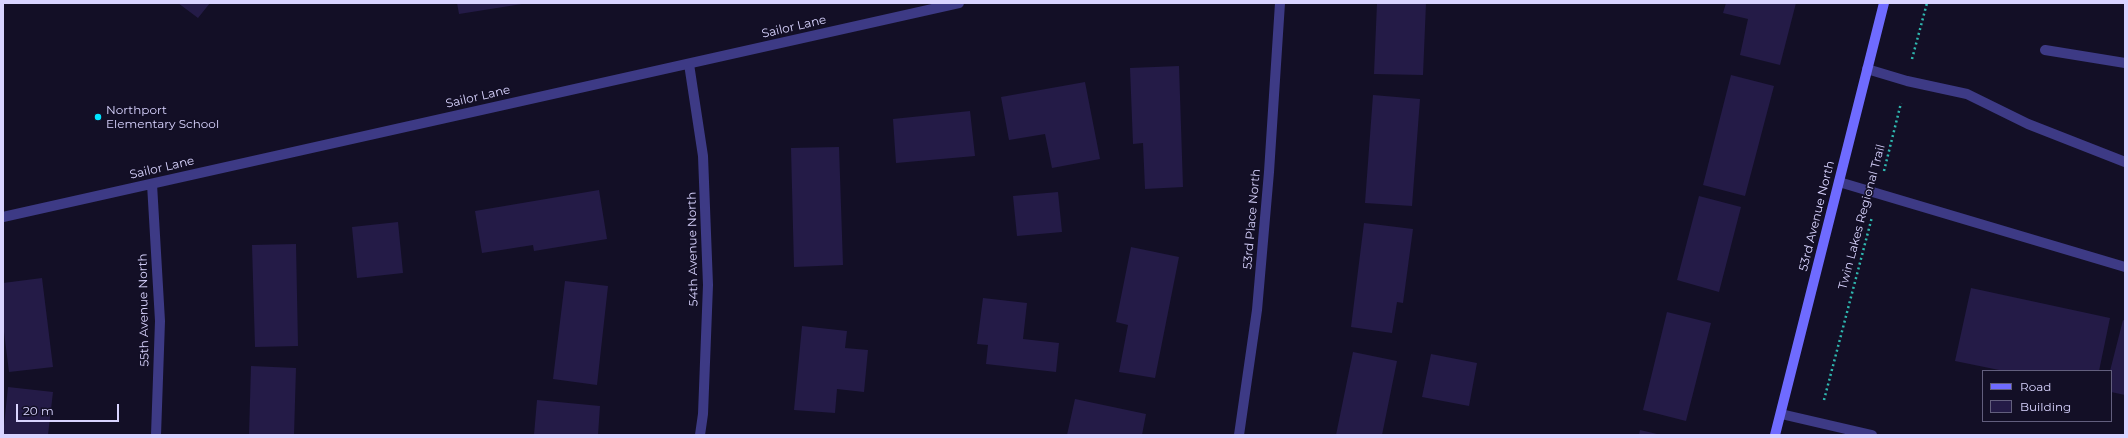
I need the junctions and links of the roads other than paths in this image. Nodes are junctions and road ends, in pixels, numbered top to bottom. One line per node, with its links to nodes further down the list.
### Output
1 (959, 3): 6 (street, Sailor Lane)
2 (1280, 3): 16 (street, 53rd Place North)
3 (1884, 3): 7 (street, 53rd Avenue North)
4 (2045, 50): 5 (street)
5 (2125, 63)
6 (689, 64): 10 (street, Sailor Lane); 15 (street, 54th Avenue North)
7 (1867, 69): 8 (street); 9 (street, 53rd Avenue North)
8 (2125, 162)
9 (1838, 182): 12 (street); 13 (street, 53rd Avenue North)
10 (152, 184): 11 (street, Sailor Lane); 14 (street, 55th Avenue North)
11 (3, 217)
12 (2125, 266)
13 (1781, 414): 17 (street, 53rd Avenue North); 18 (street)
14 (156, 435)
15 (700, 435)
16 (1239, 435)
17 (1775, 435)
18 (1872, 435)

